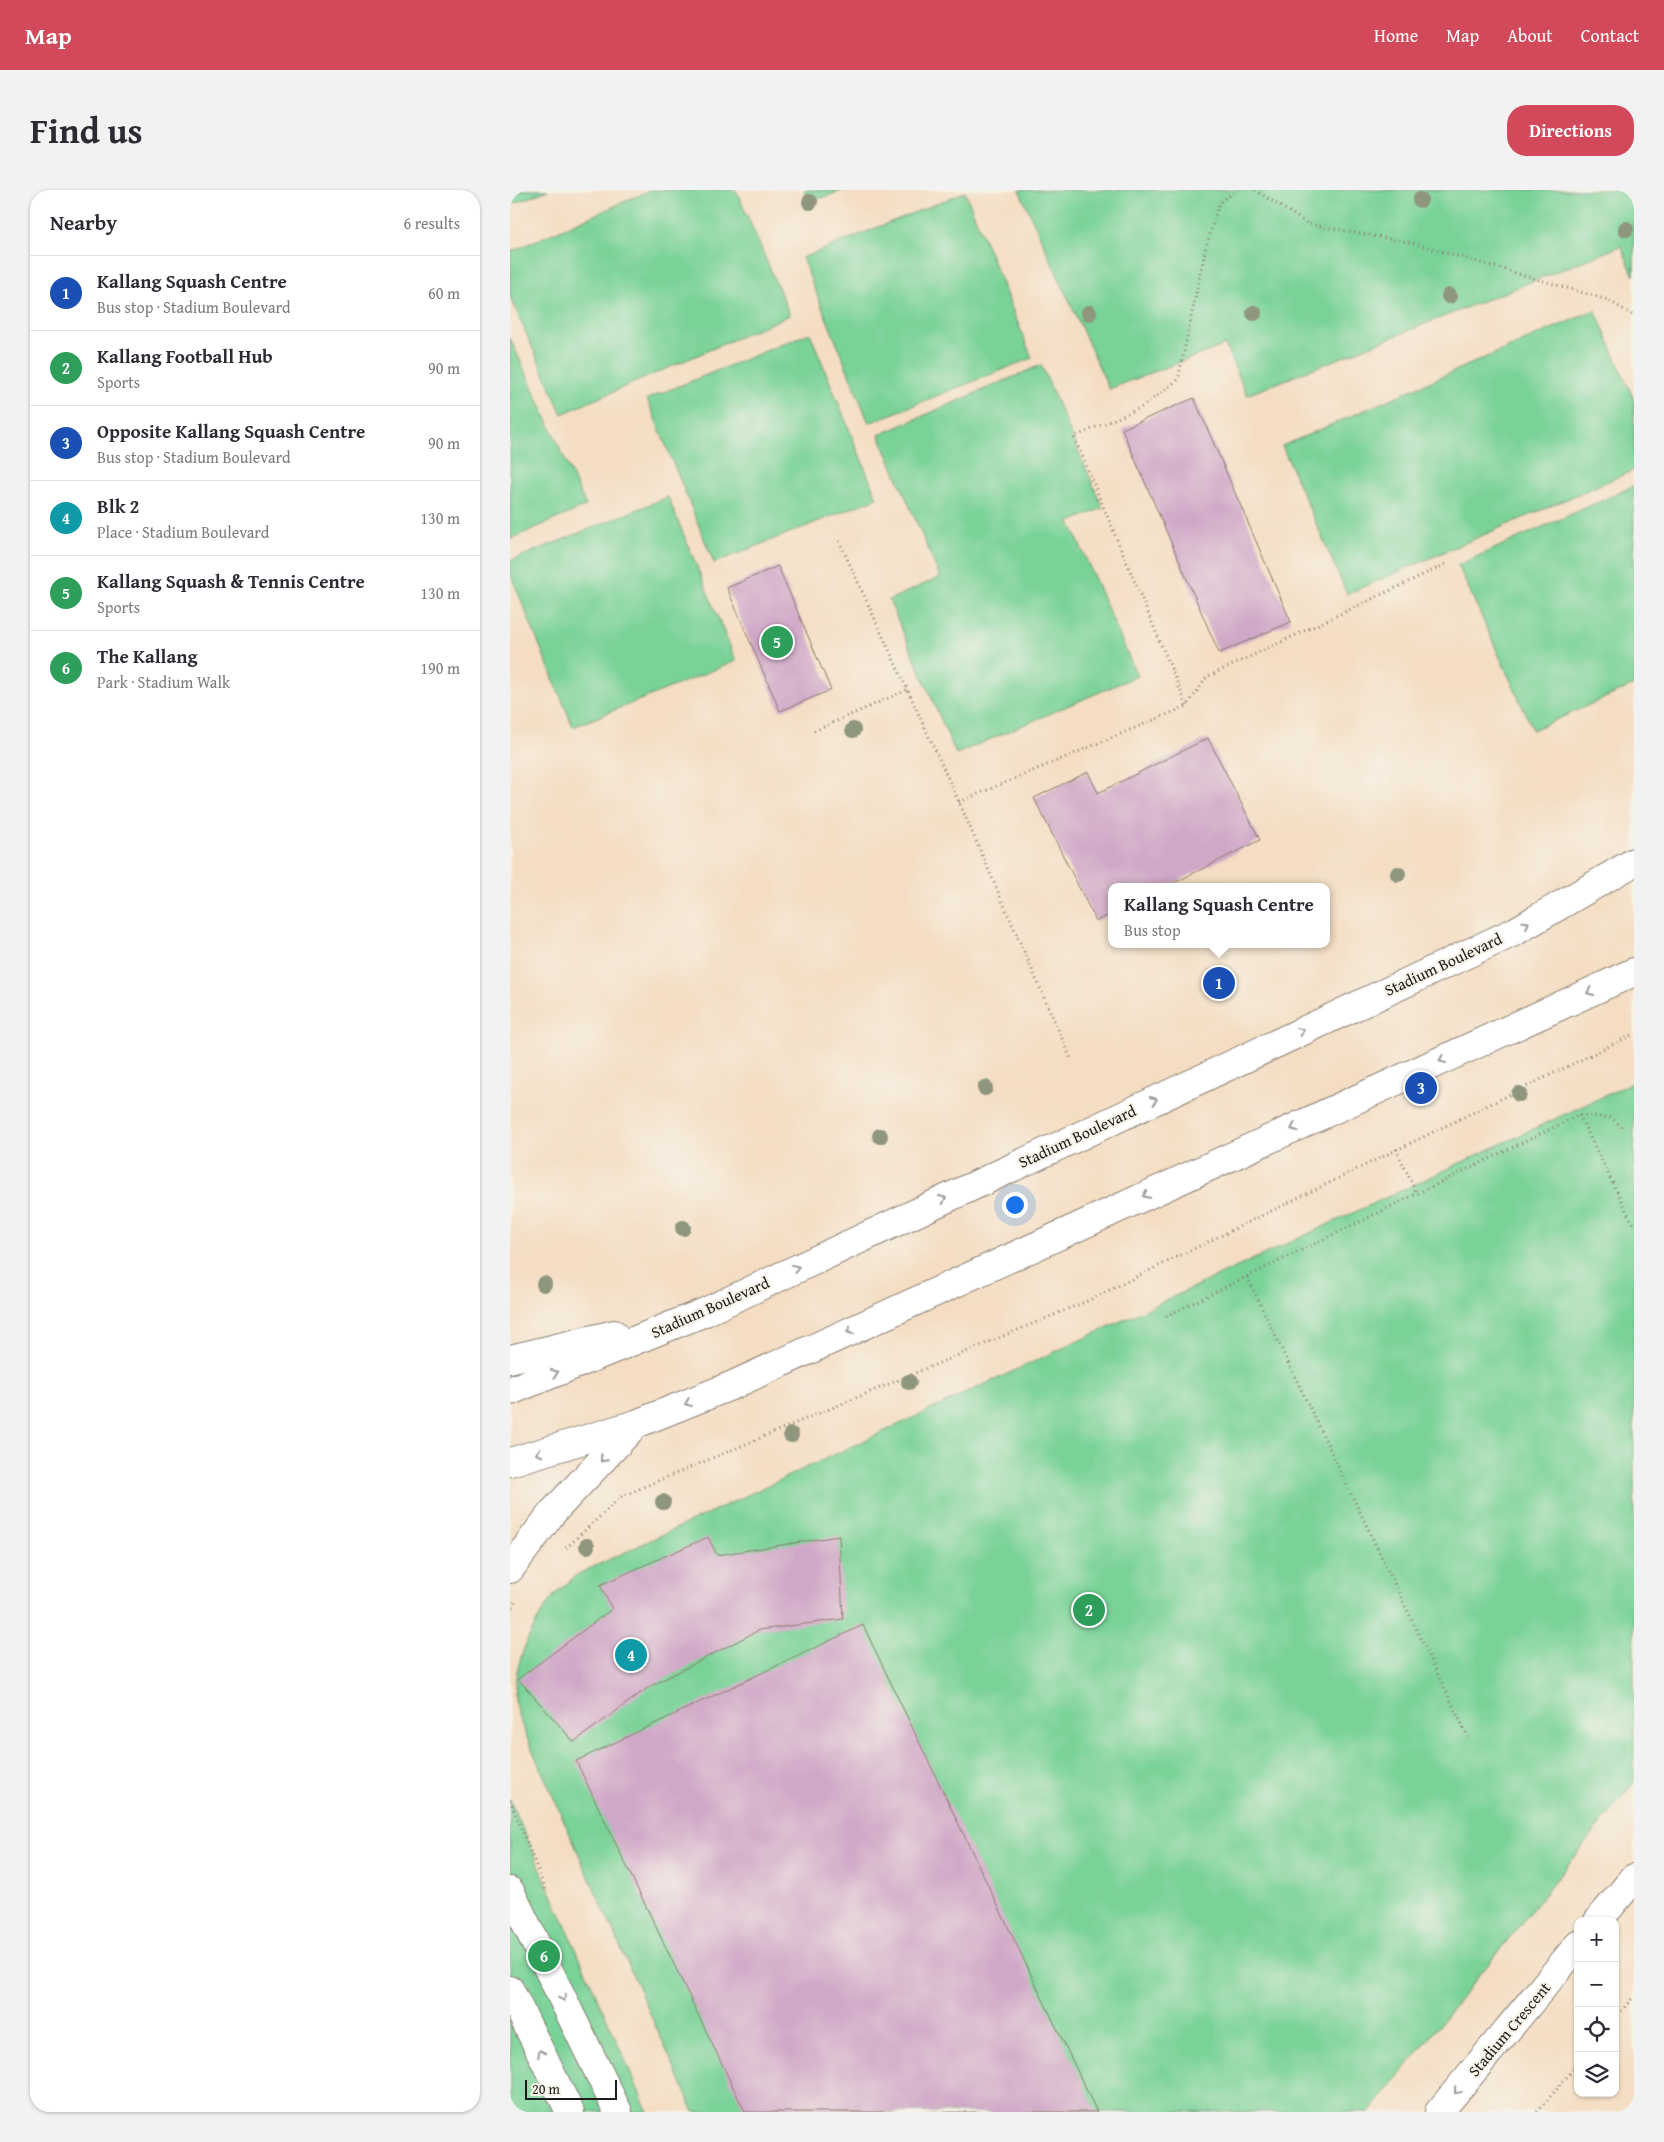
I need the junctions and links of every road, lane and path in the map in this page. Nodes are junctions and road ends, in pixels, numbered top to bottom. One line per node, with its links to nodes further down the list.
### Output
1 (1237, 190): 7 (path)
2 (1255, 190): 3 (path)
3 (1634, 316)
4 (839, 541): 6 (path)
5 (1446, 564): 7 (path)
6 (907, 690): 8 (path); 9 (path)
7 (1187, 706): 9 (path)
8 (814, 731)
9 (958, 802): 13 (path)
10 (1634, 862): 20 (street, Stadium Boulevard, one-way to 10)
11 (1634, 972): 24 (street, one-way to 24)
12 (1634, 1034): 16 (path)
13 (1071, 1059)
14 (1579, 1115): 15 (path); 17 (path); 18 (path)
15 (1625, 1130)
16 (1396, 1149): 17 (path); 26 (path)
17 (1416, 1194): 19 (path)
18 (1634, 1226)
19 (1247, 1277): 21 (path); 30 (path)
20 (705, 1312): 22 (street); 23 (street, Stadium Boulevard, one-way to 20)
21 (1166, 1316)
22 (510, 1359)
23 (510, 1391)
24 (636, 1424): 25 (street, one-way to 25); 27 (street, one-way to 27)
25 (510, 1462)
26 (564, 1550)
27 (510, 1569)
28 (517, 1597): 29 (path)
29 (510, 1612)
30 (1468, 1736)
31 (1634, 1878): 33 (street)
32 (510, 1891): 40 (street, one-way to 40)
33 (1601, 1917)
34 (1574, 1950): 41 (street, Stadium Crescent, one-way to 41)
35 (510, 1990): 39 (street, one-way to 35)
36 (1634, 1996): 37 (path)
37 (1619, 2014)
38 (1574, 2069): 42 (path)
39 (570, 2112)
40 (618, 2112)
41 (1439, 2112)
42 (1537, 2112)

